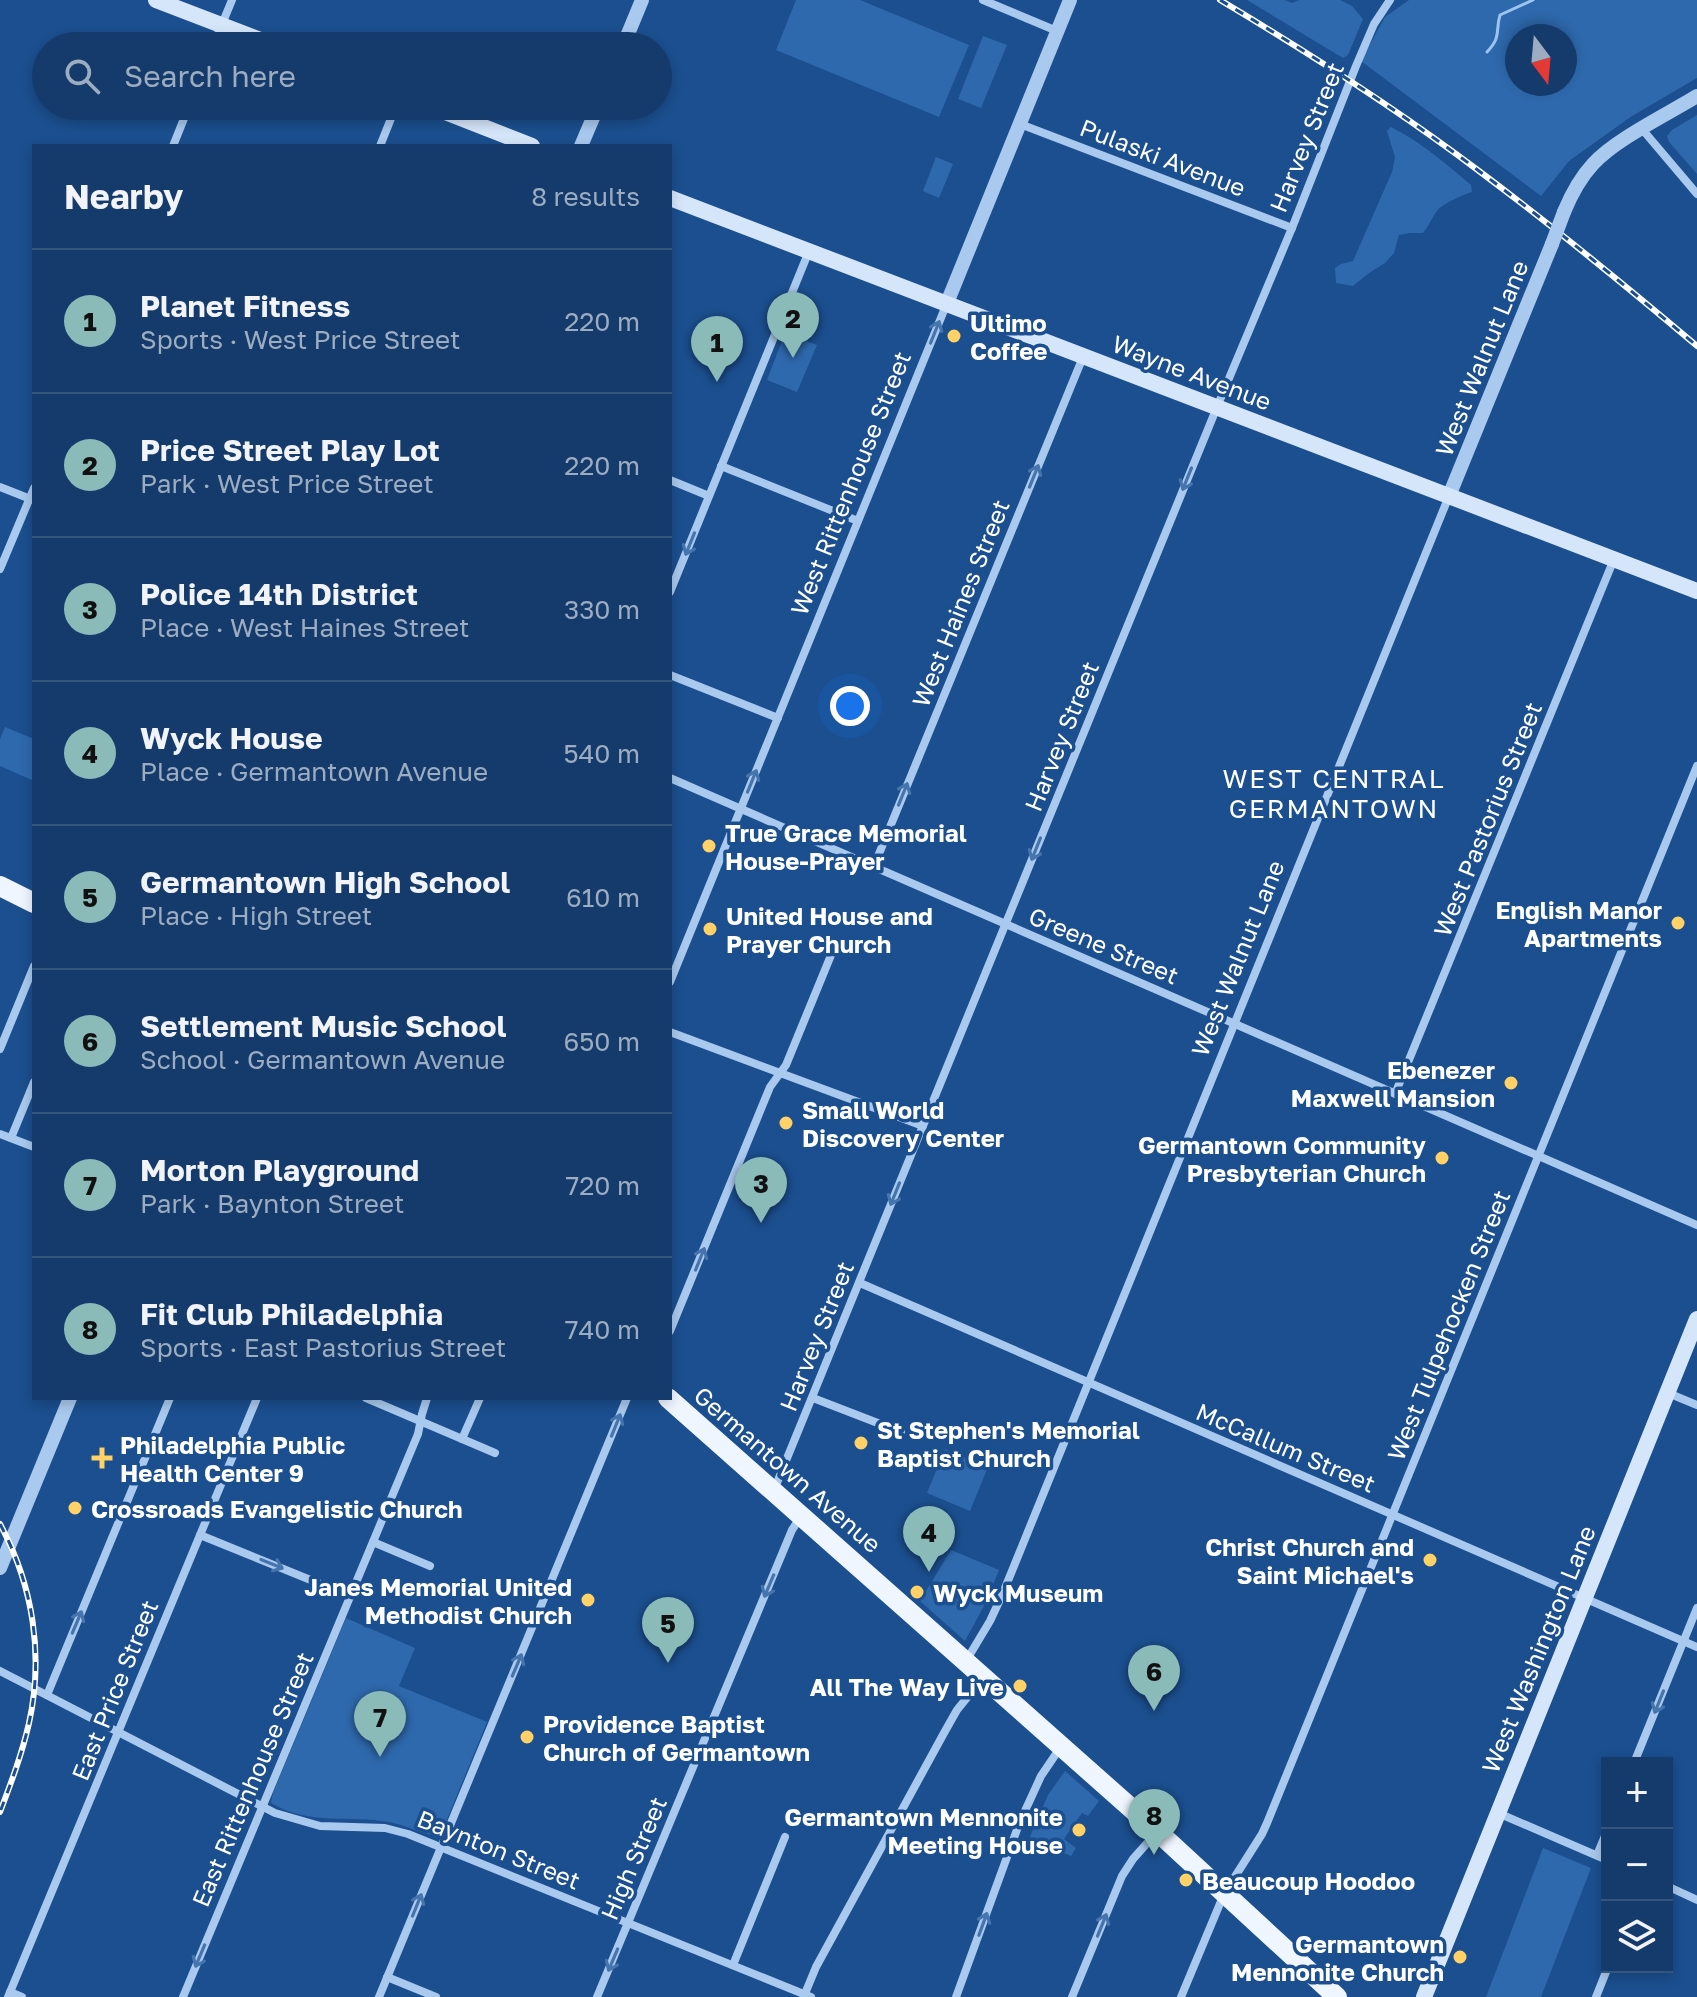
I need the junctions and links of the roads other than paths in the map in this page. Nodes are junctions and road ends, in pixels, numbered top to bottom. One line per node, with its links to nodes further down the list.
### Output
1 (156, 0): 7 (main road)
2 (232, 0): 7 (street)
3 (642, 0): 11 (street)
4 (983, 0): 8 (street)
5 (1070, 0): 8 (street, West Rittenhouse Street)
6 (1390, 0): 25 (street, Harvey Street)
7 (222, 25): 9 (street); 10 (main road)
8 (1057, 31): 17 (street, West Rittenhouse Street)
9 (219, 32)
10 (240, 32)
11 (629, 32)
12 (1697, 96): 18 (street, West Walnut Lane)
13 (183, 120): 19 (street)
14 (390, 120): 20 (street)
15 (466, 120): 21 (main road)
16 (592, 120): 22 (street)
17 (1020, 124): 25 (street, Pulaski Avenue); 27 (street, West Rittenhouse Street)
18 (1642, 129): 23 (street); 34 (street, West Walnut Lane, bridge)
19 (174, 144)
20 (381, 144)
21 (527, 144)
22 (582, 144)
23 (1697, 194)
24 (672, 199): 26 (main road, Wayne Avenue)
25 (1292, 228): 29 (street, Harvey Street)
26 (809, 250): 27 (main road, Wayne Avenue); 30 (street)
27 (947, 303): 28 (main road, Wayne Avenue); 36 (street, West Rittenhouse Street, one-way to 27)
28 (1084, 356): 29 (main road, Wayne Avenue); 46 (street, West Haines Street, one-way to 28)
29 (1217, 407): 34 (main road, Wayne Avenue); 49 (street, Harvey Street, one-way to 49)
30 (721, 466): 33 (street); 36 (street)
31 (672, 481): 33 (street)
32 (0, 487): 35 (street)
33 (709, 496): 39 (street, one-way to 39)
34 (1449, 496): 37 (main road, Wayne Avenue); 53 (street, West Walnut Lane)
35 (32, 500): 38 (street)
36 (858, 521): 42 (street, West Rittenhouse Street)
37 (1614, 559): 40 (main road, Wayne Avenue); 58 (street, West Pastorius Street)
38 (0, 569)
39 (672, 587)
40 (1697, 591)
41 (672, 676): 42 (street)
42 (778, 718): 45 (street, West Rittenhouse Street, one-way to 42)
43 (1697, 766): 63 (street, West Tulpehocken Street)
44 (672, 779): 45 (street, Greene Street)
45 (741, 809): 46 (street, Greene Street); 52 (street, West Rittenhouse Street)
46 (874, 866): 49 (street, Greene Street)
47 (0, 886): 48 (main road)
48 (32, 902)
49 (1006, 924): 53 (street, Greene Street); 59 (street, Harvey Street)
50 (836, 943): 56 (street)
51 (32, 971): 55 (street)
52 (672, 977)
53 (1234, 1024): 58 (street, Greene Street); 68 (street, West Walnut Lane)
54 (672, 1033): 56 (street)
55 (0, 1049)
56 (780, 1073): 59 (street); 67 (street, one-way to 56)
57 (32, 1087): 61 (street)
58 (1395, 1094): 63 (street, Greene Street)
59 (923, 1126): 65 (street, Harvey Street, one-way to 65)
60 (0, 1134): 61 (street)
61 (11, 1138): 62 (street)
62 (32, 1146)
63 (1538, 1156): 64 (street, Greene Street); 85 (street, West Tulpehocken Street)
64 (1697, 1225)
65 (860, 1283): 68 (street, McCallum Street); 70 (street, Harvey Street)
66 (1697, 1319): 69 (main road, West Washington Lane)
67 (672, 1326)
68 (1088, 1383): 85 (street, McCallum Street); 96 (street, West Walnut Lane)
69 (1667, 1393): 79 (street); 92 (main road, West Washington Lane)
70 (813, 1398): 81 (street); 84 (street, Harvey Street)
71 (69, 1400): 90 (street)
72 (169, 1400): 99 (street, one-way to 72)
73 (256, 1400): 87 (street, East Price Street)
74 (371, 1400): 80 (street)
75 (426, 1400): 80 (street, East Rittenhouse Street)
76 (479, 1400): 82 (street)
77 (626, 1400): 108 (street, one-way to 77)
78 (670, 1400): 84 (main road, Germantown Avenue)
79 (1697, 1405)
80 (420, 1421): 82 (street); 88 (street, East Rittenhouse Street)
81 (901, 1432)
82 (462, 1439): 83 (street)
83 (495, 1453)
84 (774, 1491): 86 (main road, Germantown Avenue)
85 (1392, 1514): 92 (street, McCallum Street); 112 (street, West Tulpehocken Street)
86 (802, 1515): 96 (main road, Germantown Avenue); 114 (street, High Street, one-way to 114)
87 (200, 1535): 91 (street, one-way to 91); 100 (street, East Price Street)
88 (373, 1542): 89 (street); 91 (street, East Rittenhouse Street)
89 (430, 1566)
90 (0, 1568)
91 (350, 1596): 103 (street, East Rittenhouse Street)
92 (1585, 1598): 94 (street, McCallum Street); 104 (main road, West Washington Lane)
93 (1697, 1608): 94 (street)
94 (1684, 1641): 95 (street, McCallum Street); 102 (street, one-way to 102)
95 (1697, 1647)
96 (966, 1662): 98 (main road, Germantown Avenue)
97 (0, 1671): 99 (street, Baynton Street)
98 (984, 1677): 101 (main road, Germantown Avenue); 119 (street)
99 (47, 1695): 100 (street, Baynton Street)
100 (118, 1732): 103 (street, Baynton Street); 118 (street, East Price Street)
101 (1061, 1747): 105 (main road, Germantown Avenue); 125 (street, one-way to 101)
102 (1636, 1757)
103 (262, 1807): 108 (street, Baynton Street); 121 (street, East Rittenhouse Street, one-way to 121)
104 (1498, 1813): 109 (street); 129 (main road, West Washington Lane)
105 (1158, 1832): 112 (main road, Germantown Avenue); 126 (street, one-way to 105)
106 (785, 1837): 115 (street)
107 (1601, 1845): 109 (street)
108 (441, 1847): 114 (street, Baynton Street); 117 (street, one-way to 108)
109 (1597, 1855): 110 (street)
110 (1601, 1857)
111 (1673, 1889): 113 (street)
112 (1224, 1894): 127 (street, West Tulpehocken Street); 128 (main road, Germantown Avenue)
113 (1697, 1900)
114 (628, 1923): 115 (street, Baynton Street); 124 (street, High Street, one-way to 124)
115 (733, 1965): 119 (street, Baynton Street)
116 (1606, 1973): 130 (street)
117 (387, 1977): 122 (street); 123 (street)
118 (9, 1995): 120 (street)
119 (806, 1996)
120 (22, 1997)
121 (183, 1997)
122 (379, 1997)
123 (436, 1997)
124 (597, 1997)
125 (956, 1997)
126 (1072, 1997)
127 (1181, 1997)
128 (1337, 1997)
129 (1424, 1997)
130 (1596, 1997)

